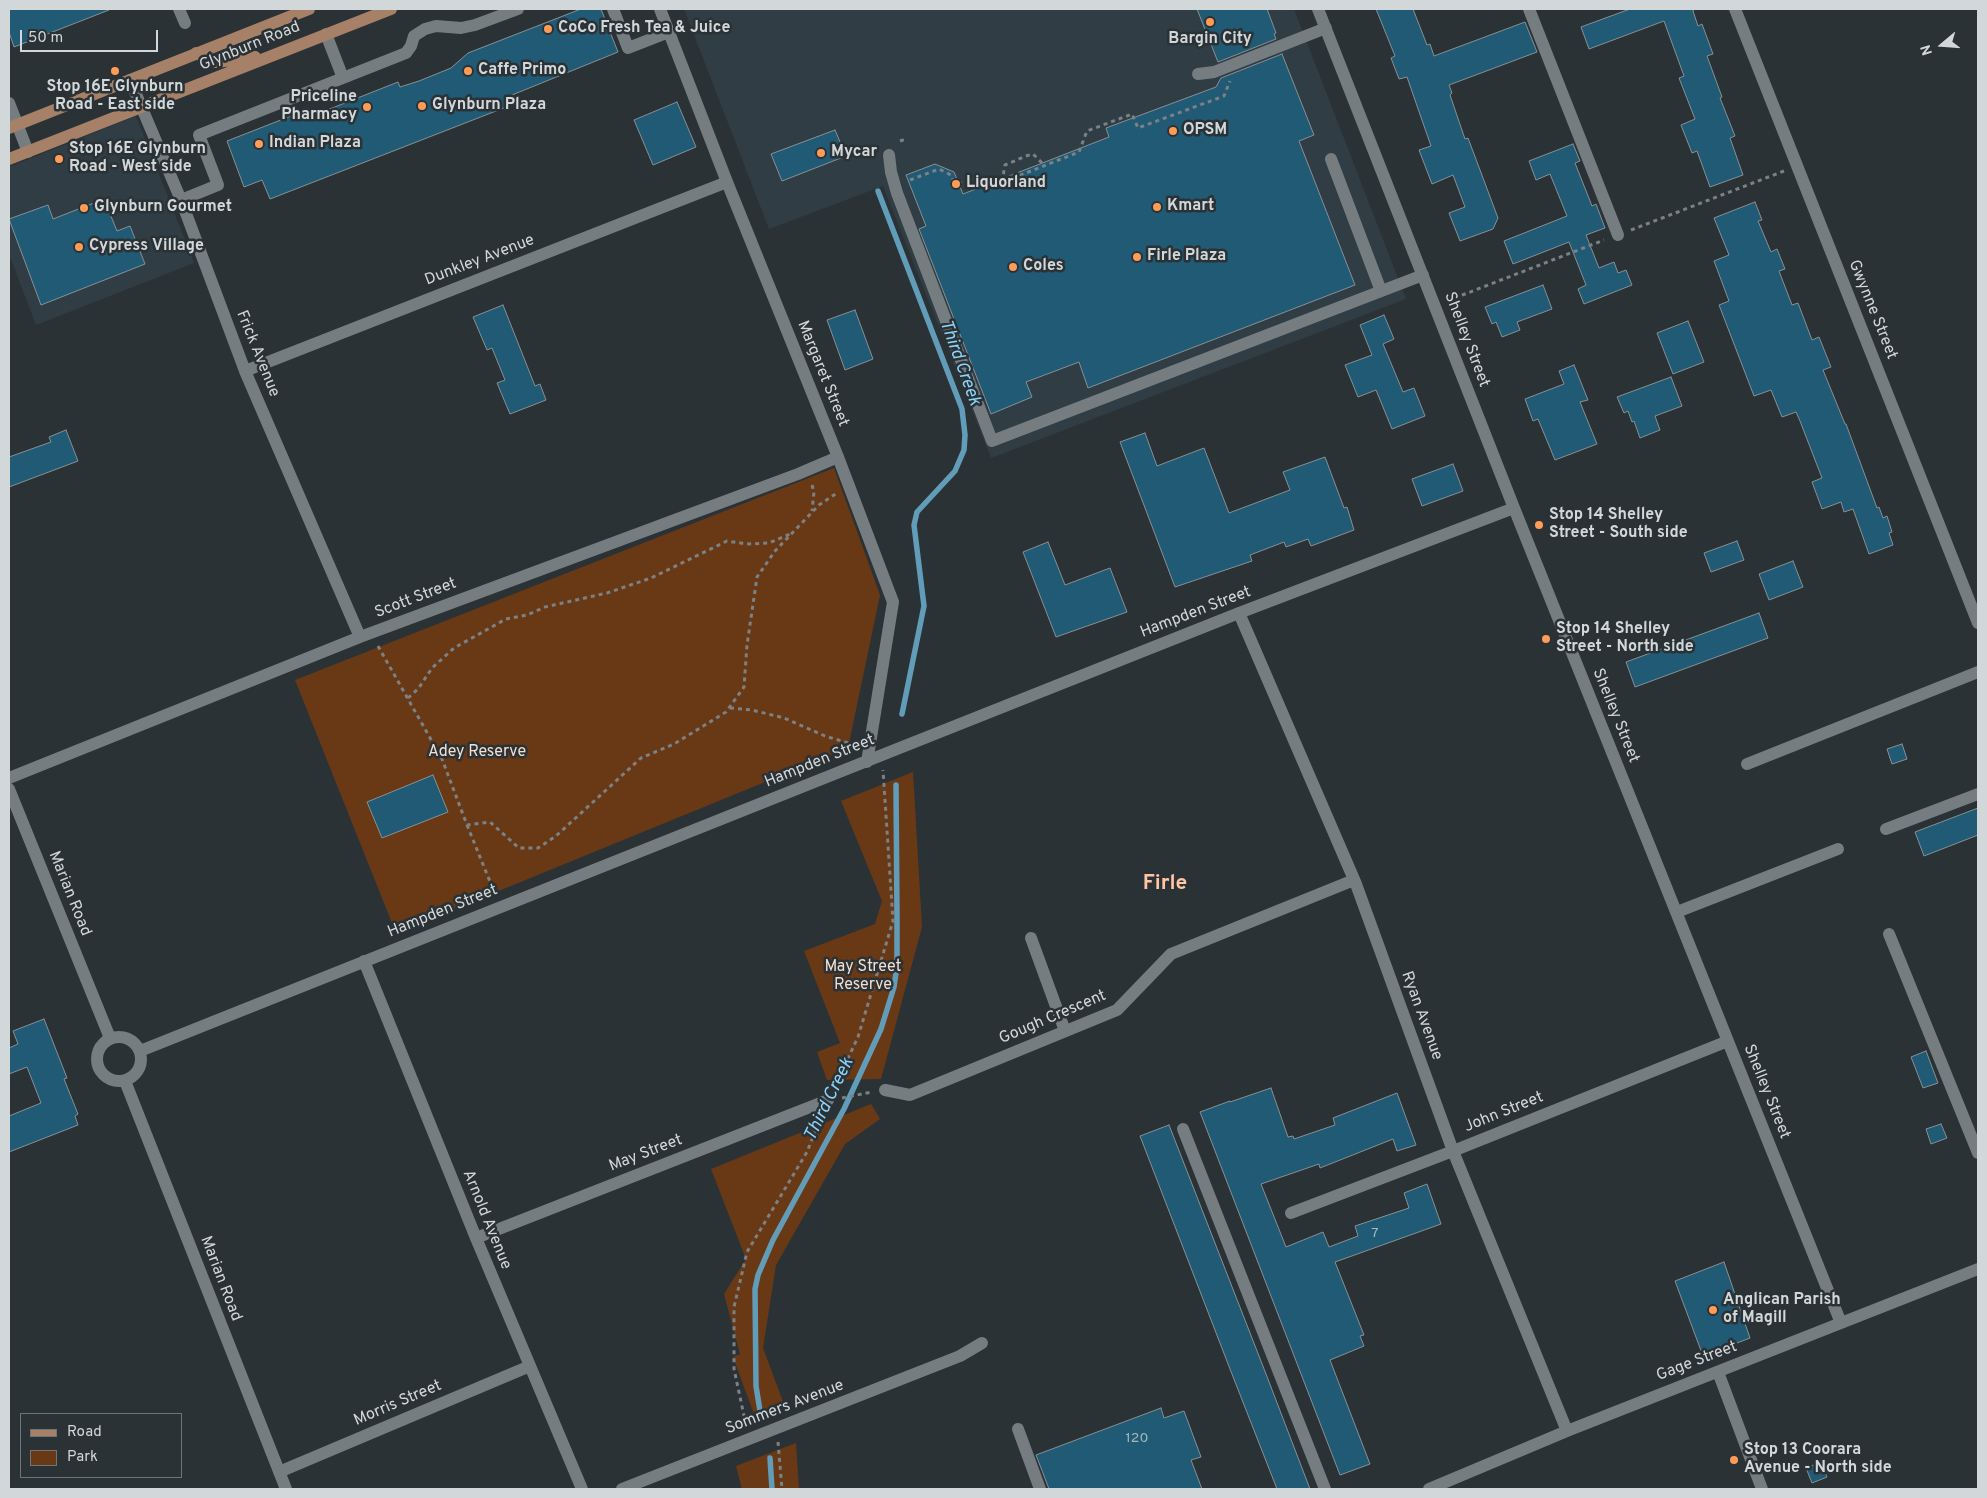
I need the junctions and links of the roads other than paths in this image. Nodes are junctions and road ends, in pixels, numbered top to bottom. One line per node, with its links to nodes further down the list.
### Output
1 (179, 9): 10 (street)
2 (391, 9): 13 (main road, Glynburn Road)
3 (518, 9): 17 (street)
4 (613, 9): 12 (street)
5 (660, 9): 12 (street, Margaret Street)
6 (1318, 9): 11 (street, Shelley Street)
7 (1529, 9): 28 (street)
8 (1735, 9): 35 (street, Gwynne Street)
9 (301, 10): 14 (main road, Glynburn Road)
10 (184, 23)
11 (1326, 28): 16 (street); 29 (street, Shelley Street)
12 (669, 32): 26 (street, Margaret Street)
13 (326, 34): 15 (main road, Glynburn Road); 17 (street)
14 (196, 53): 15 (main road); 18 (main road, Glynburn Road)
15 (272, 55): 20 (main road, Glynburn Road)
16 (1198, 74)
17 (342, 78): 27 (street)
18 (130, 80): 20 (street, Frick Avenue); 21 (main road, Glynburn Road)
19 (9, 103): 21 (street)
20 (141, 108): 22 (main road, Glynburn Road); 27 (street, Frick Avenue)
21 (13, 127): 22 (street)
22 (28, 152): 24 (main road, Glynburn Road)
23 (889, 155): 30 (street)
24 (9, 159)
25 (1331, 159): 30 (street)
26 (727, 182): 31 (street, Dunkley Avenue); 32 (street, Margaret Street)
27 (181, 200): 31 (street, Frick Avenue)
28 (1618, 236)
29 (1422, 275): 30 (street); 33 (street, Shelley Street)
30 (1381, 291)
31 (245, 370): 36 (street, Frick Avenue)
32 (838, 457): 36 (street, Scott Street); 38 (street, Margaret Street)
33 (1514, 508): 34 (street, Hampden Street); 46 (street, Shelley Street)
34 (1239, 613): 38 (street, Hampden Street); 45 (street, Ryan Avenue)
35 (1978, 623)
36 (364, 636): 40 (street, Scott Street)
37 (1978, 672): 39 (street)
38 (867, 762): 49 (street, Hampden Street)
39 (1747, 764)
40 (9, 778)
41 (9, 789): 51 (street, Marian Road)
42 (1978, 794): 43 (street)
43 (1886, 829)
44 (1838, 849): 46 (street)
45 (1354, 880): 50 (street, Gough Crescent); 58 (street, Ryan Avenue)
46 (1677, 912): 52 (street, Shelley Street)
47 (1889, 934): 59 (street)
48 (1030, 938): 50 (street)
49 (364, 960): 53 (street, Hampden Street); 61 (street, Arnold Avenue)
50 (1065, 1031): 55 (street, Gough Crescent)
51 (110, 1038): 53 (street); 54 (street)
52 (1728, 1041): 58 (street, John Street); 63 (street, Shelley Street)
53 (140, 1051): 54 (street)
54 (125, 1081): 69 (street, Marian Road)
55 (885, 1090)
56 (828, 1100): 61 (street, May Street)
57 (1183, 1130): 74 (street)
58 (1453, 1151): 60 (street, John Street); 68 (street, Ryan Avenue)
59 (1978, 1154)
60 (1291, 1213)
61 (476, 1238): 65 (street, Arnold Avenue)
62 (1978, 1269): 63 (street, Gage Street)
63 (1841, 1323): 66 (street, Gage Street)
64 (982, 1343): 72 (street, Sommers Avenue)
65 (530, 1366): 69 (street, Morris Street); 71 (street, Arnold Avenue)
66 (1718, 1372): 68 (street, Gage Street); 76 (street)
67 (1018, 1429): 73 (street)
68 (1566, 1431): 75 (street, Gage Street)
69 (279, 1472): 70 (street, Marian Road)
70 (286, 1489)
71 (582, 1489)
72 (622, 1489)
73 (1040, 1489)
74 (1325, 1489)
75 (1429, 1489)
76 (1762, 1489)

